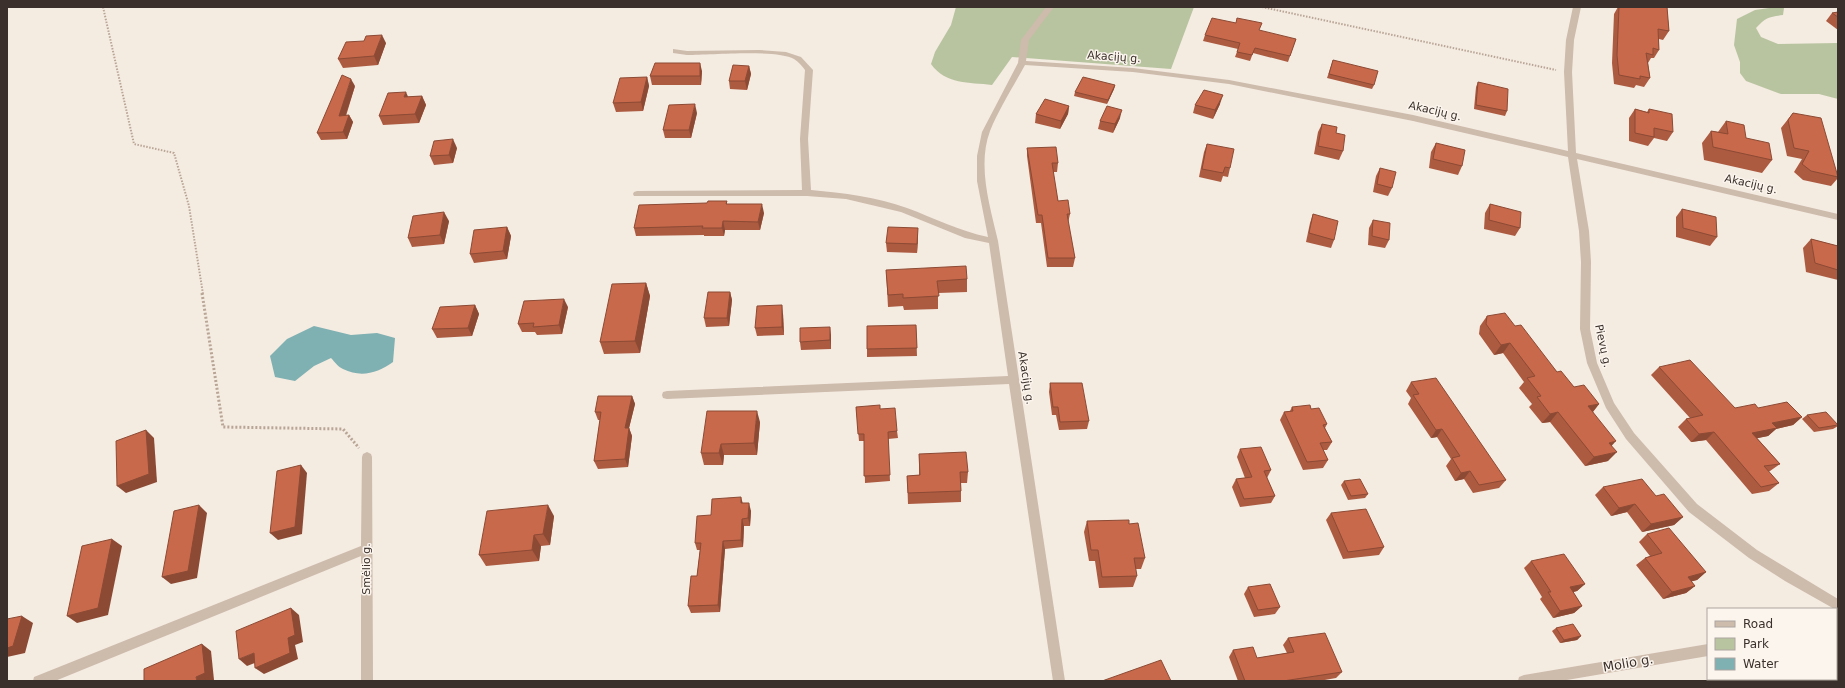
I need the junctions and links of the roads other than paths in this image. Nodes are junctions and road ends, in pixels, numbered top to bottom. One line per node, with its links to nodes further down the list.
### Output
1 (1050, 7): 4 (street, Akacijų g.)
2 (1577, 7): 5 (street, Pievų g.)
3 (676, 51): 6 (street)
4 (1022, 63): 5 (street, Akacijų g.); 9 (street, Akacijų g.)
5 (1572, 155): 8 (street, Akacijų g.); 14 (street, Pievų g.)
6 (807, 193): 7 (street); 9 (street)
7 (637, 194)
8 (1838, 217)
9 (993, 241): 10 (street, Akacijų g.)
10 (1014, 380): 11 (street); 18 (street, Akacijų g.)
11 (667, 395)
12 (367, 457): 13 (street, Smėlio g.)
13 (366, 549): 16 (street); 17 (street, Smėlio g.)
14 (1838, 605)
15 (1707, 650): 19 (street, Molio g.)
16 (39, 681)
17 (367, 681)
18 (1059, 681)
19 (1524, 681)

